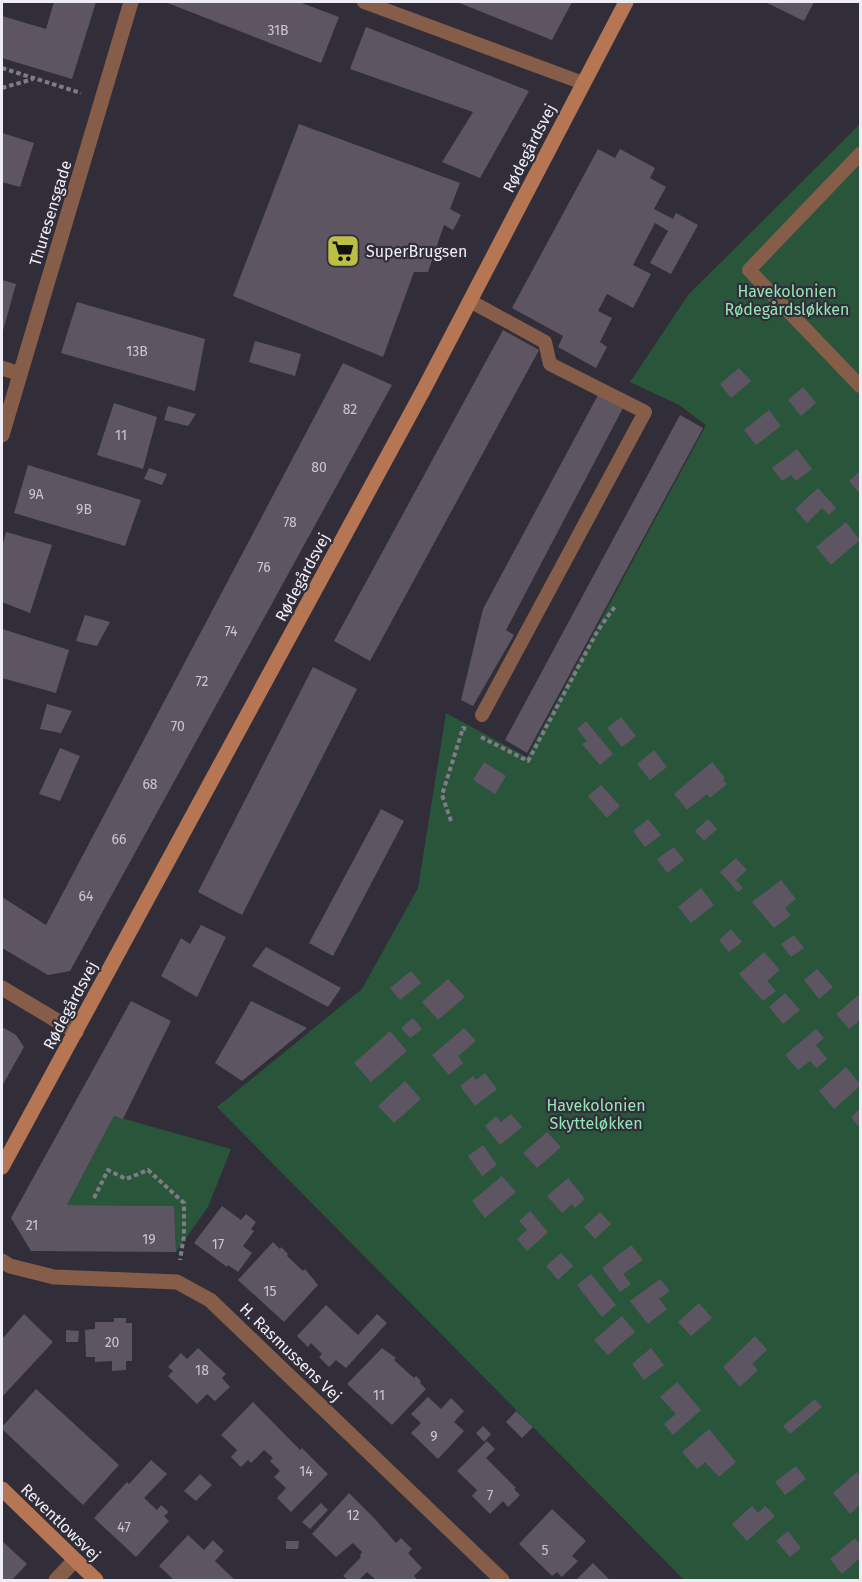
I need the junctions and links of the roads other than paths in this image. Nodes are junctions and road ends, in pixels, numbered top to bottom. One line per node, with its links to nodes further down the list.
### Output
1 (131, 2): 8 (street, Thuresensgade)
2 (364, 2): 4 (lane)
3 (626, 2): 4 (street, Rødegårdsvej)
4 (583, 83): 6 (street, Rødegårdsvej)
5 (861, 154): 9 (lane)
6 (470, 301): 11 (lane); 13 (street, Rødegårdsvej)
7 (2, 368): 8 (street)
8 (20, 374): 10 (street, Thuresensgade)
9 (861, 386)
10 (2, 435)
11 (483, 715)
12 (2, 988): 13 (street)
13 (76, 1032): 14 (street, Rødegårdsvej)
14 (2, 1167)
15 (2, 1261): 20 (street, H. Rasmussens Vej)
16 (2, 1490): 17 (street, Reventlowsvej)
17 (75, 1560): 18 (street); 19 (street, Reventlowsvej)
18 (56, 1581)
19 (96, 1581)
20 (502, 1581)

